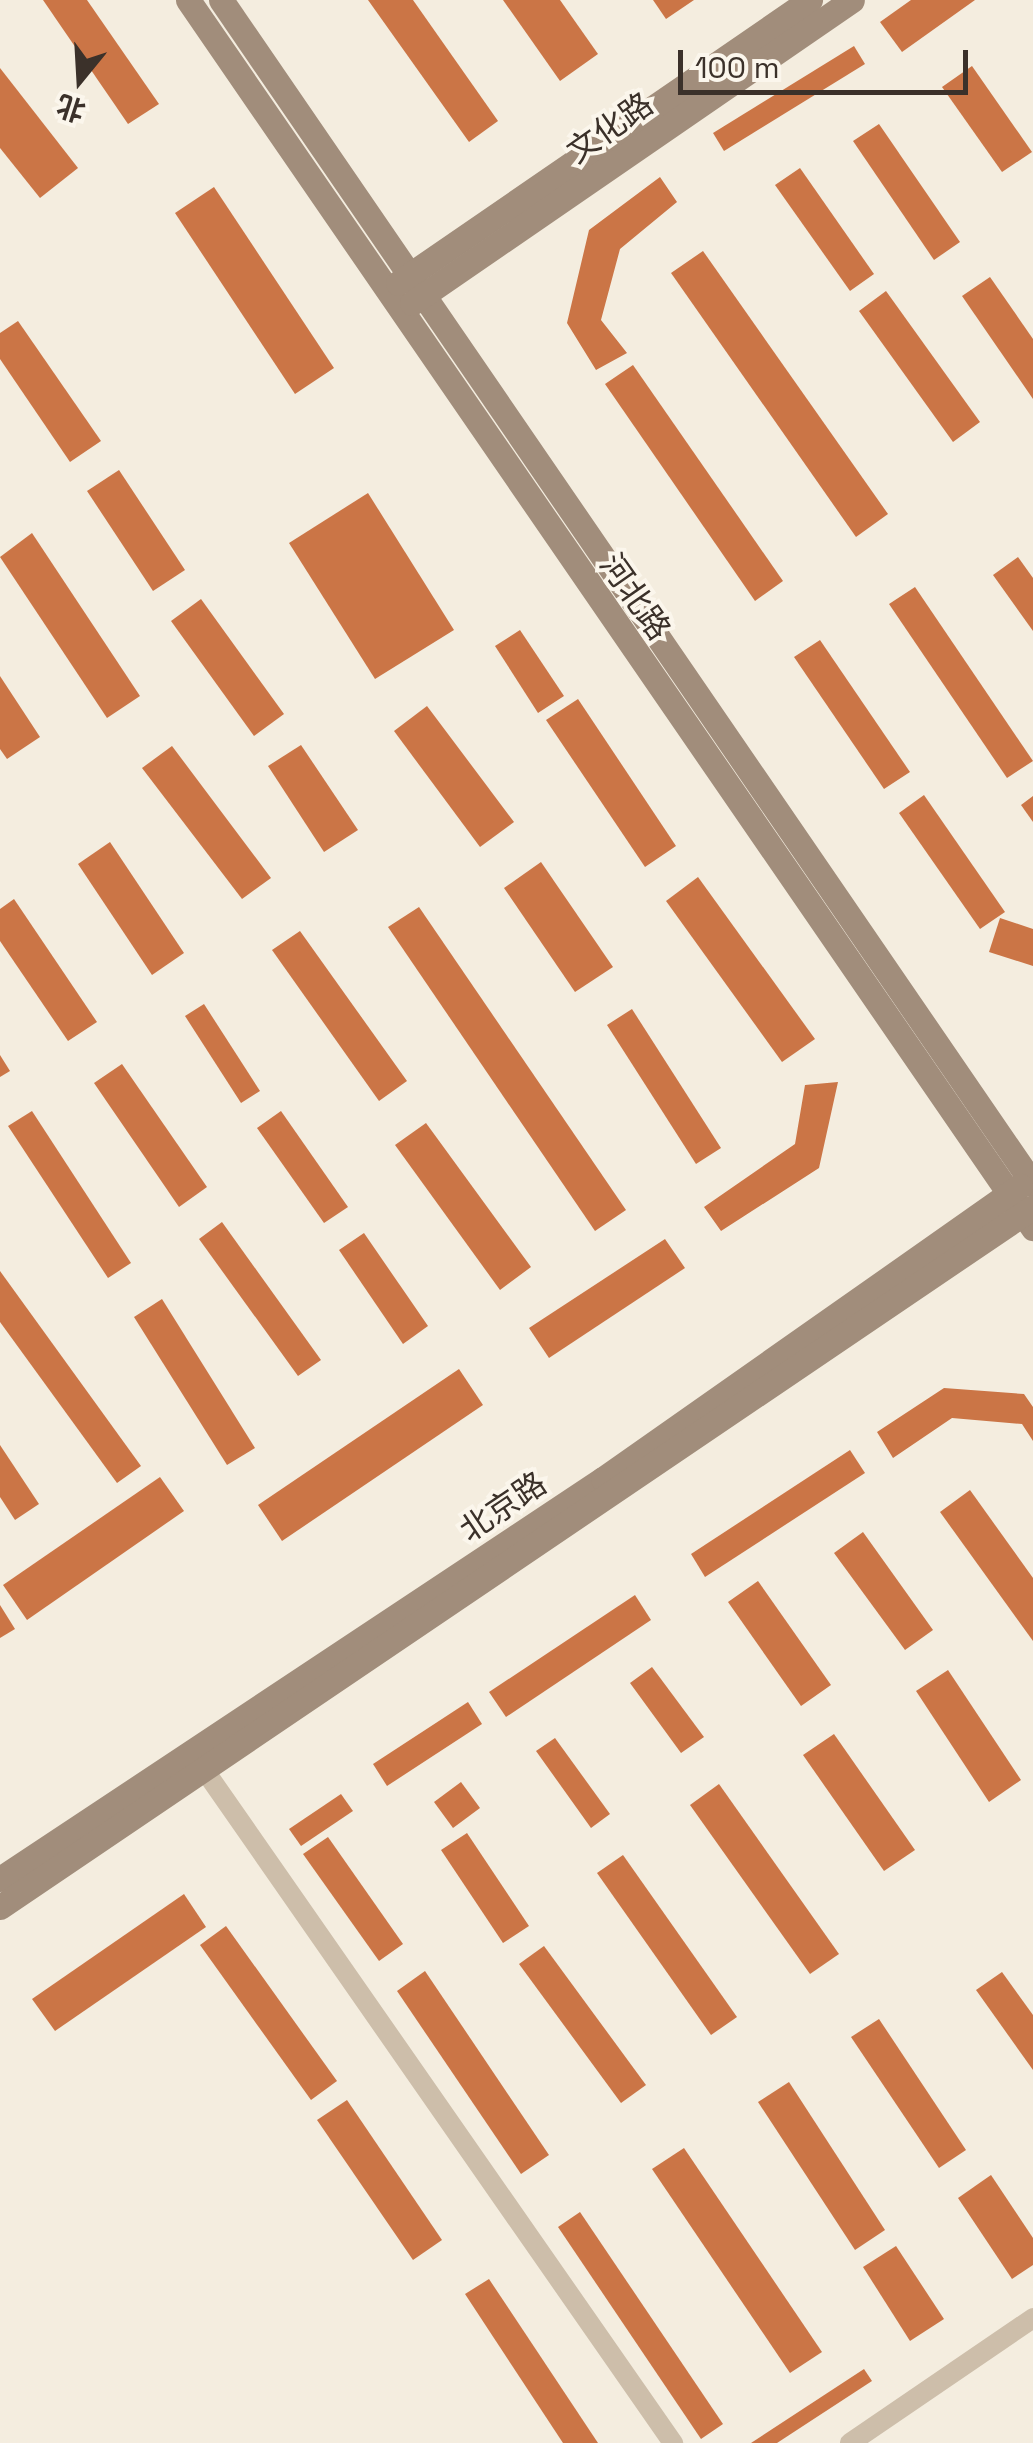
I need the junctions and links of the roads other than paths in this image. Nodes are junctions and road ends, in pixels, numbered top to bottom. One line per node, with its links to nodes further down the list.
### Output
1 (188, 0): 5 (street, 河北路)
2 (221, 0): 5 (street, 河北路)
3 (810, 0): 5 (street, 文化路)
4 (852, 0): 5 (street, 文化路)
5 (407, 292): 6 (street, 河北路)
6 (1028, 1197): 7 (street, 北京路); 8 (street, 北京路)
7 (203, 1768): 9 (street, 北京路); 11 (street)
8 (0, 1879)
9 (0, 1907)
10 (1033, 2318): 12 (street)
11 (673, 2443)
12 (850, 2443)

